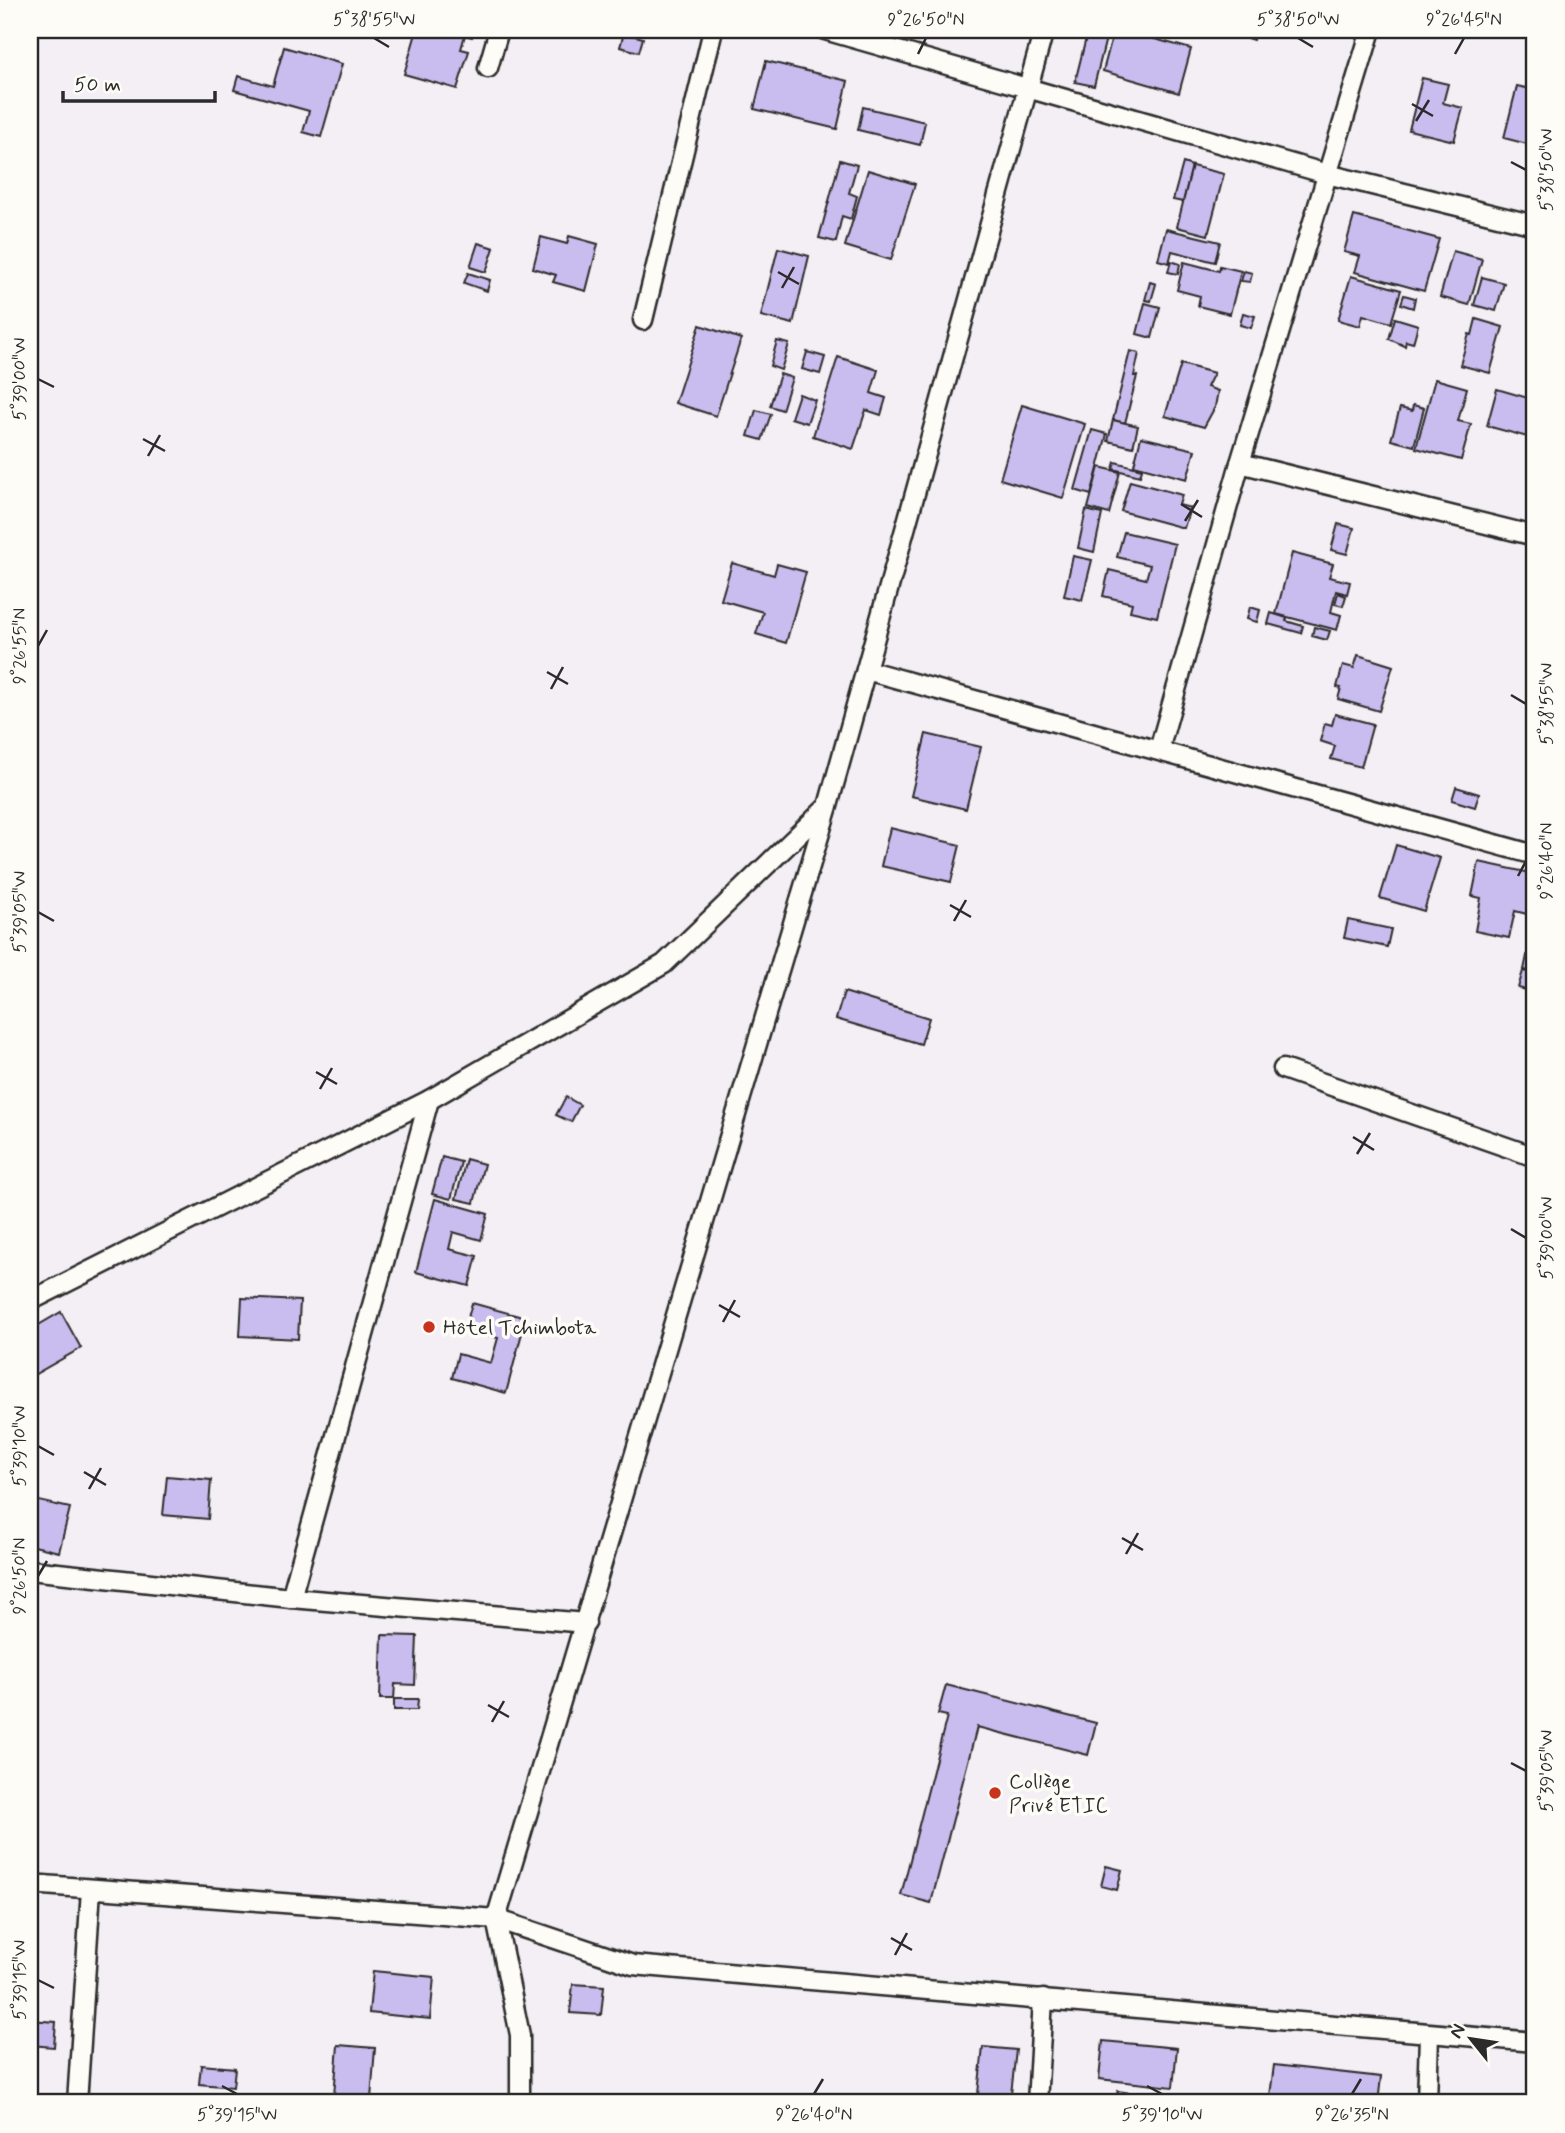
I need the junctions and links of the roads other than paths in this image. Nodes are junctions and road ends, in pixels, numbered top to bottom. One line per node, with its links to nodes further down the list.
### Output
1 (499, 30): 6 (street)
2 (713, 30): 10 (street)
3 (825, 30): 7 (street)
4 (1044, 30): 7 (street)
5 (1370, 30): 8 (street)
6 (488, 68)
7 (1027, 89): 8 (street); 13 (street)
8 (1326, 174): 9 (street); 11 (street)
9 (1535, 225)
10 (643, 320)
11 (1240, 463): 12 (street); 14 (street)
12 (1535, 536)
13 (866, 670): 14 (street); 15 (street)
14 (1159, 750): 16 (street)
15 (828, 806): 18 (street); 23 (street)
16 (1535, 855)
17 (1283, 1069): 19 (street)
18 (429, 1100): 20 (street); 22 (street)
19 (1535, 1157)
20 (30, 1301)
21 (30, 1570): 22 (street)
22 (291, 1598): 23 (street)
23 (586, 1623): 26 (street)
24 (30, 1884): 25 (street)
25 (91, 1889): 26 (street); 30 (street)
26 (496, 1919): 27 (street); 31 (street)
27 (1043, 1999): 28 (street); 32 (street)
28 (1429, 2034): 29 (street); 33 (street)
29 (1535, 2042)
30 (77, 2103)
31 (520, 2103)
32 (1037, 2103)
33 (1427, 2103)

